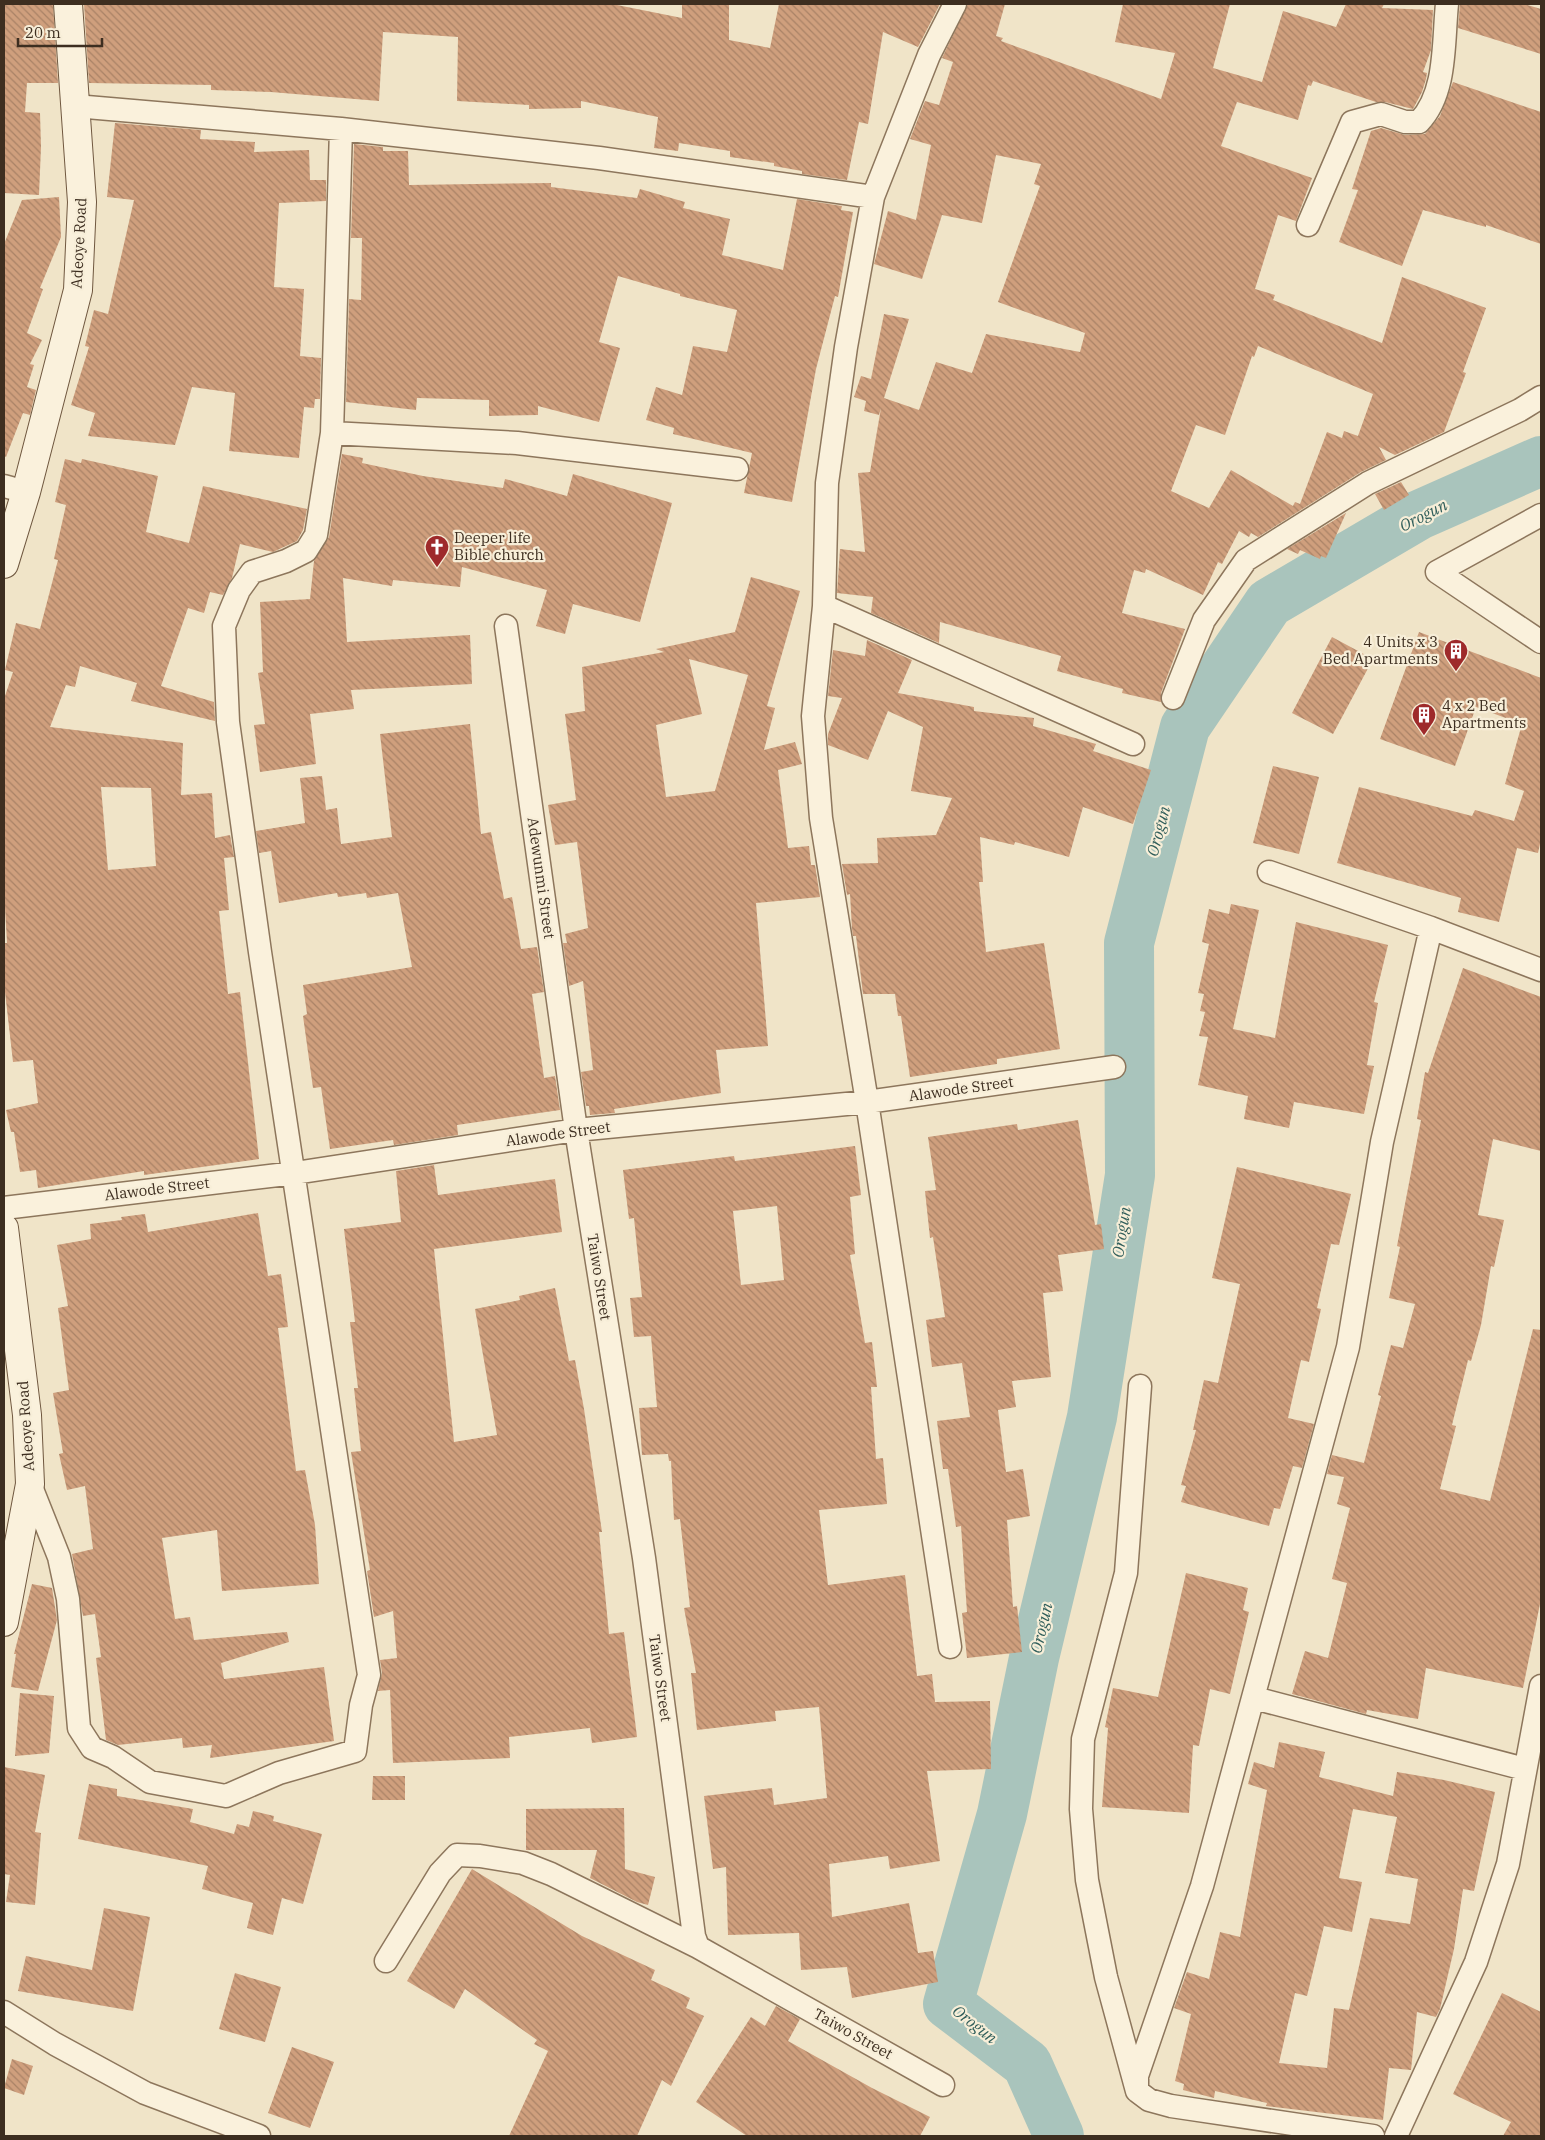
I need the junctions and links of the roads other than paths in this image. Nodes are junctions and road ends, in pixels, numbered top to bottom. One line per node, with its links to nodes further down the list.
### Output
1 (68, 4): 4 (street, Adeoye Road)
2 (955, 4): 6 (street)
3 (1447, 4): 7 (street)
4 (75, 106): 5 (street); 11 (street, Adeoye Road)
5 (341, 129): 6 (street); 9 (street)
6 (873, 197): 14 (street)
7 (1308, 225)
8 (1541, 397): 17 (street)
9 (332, 433): 10 (street); 25 (street)
10 (737, 469)
11 (15, 489): 13 (street, Adeoye Road)
12 (1541, 515): 16 (street)
13 (4, 564)
14 (824, 606): 18 (street); 23 (street)
15 (506, 626): 24 (street, Adewunmi Street)
16 (1541, 642)
17 (1173, 698)
18 (1133, 744)
19 (1269, 872): 20 (street)
20 (1431, 928): 21 (street); 33 (street)
21 (1541, 970)
22 (1114, 1067): 23 (street, Alawode Street)
23 (867, 1102): 24 (street, Alawode Street); 31 (street)
24 (576, 1130): 25 (street, Alawode Street); 35 (street, Taiwo Street)
25 (295, 1172): 26 (street, Alawode Street); 29 (street)
26 (4, 1208)
27 (4, 1228): 29 (street, Adeoye Road)
28 (1140, 1386): 39 (street)
29 (30, 1484): 30 (street, Adeoye Road)
30 (4, 1622)
31 (950, 1647)
32 (1541, 1686): 34 (street)
33 (1254, 1698): 34 (street); 39 (street)
34 (1525, 1770): 42 (street)
35 (698, 1947): 36 (street); 38 (street, Taiwo Street)
36 (386, 1961)
37 (4, 2012): 40 (street)
38 (943, 2085)
39 (1137, 2091): 41 (street)
40 (259, 2136)
41 (1373, 2136)
42 (1396, 2136)

